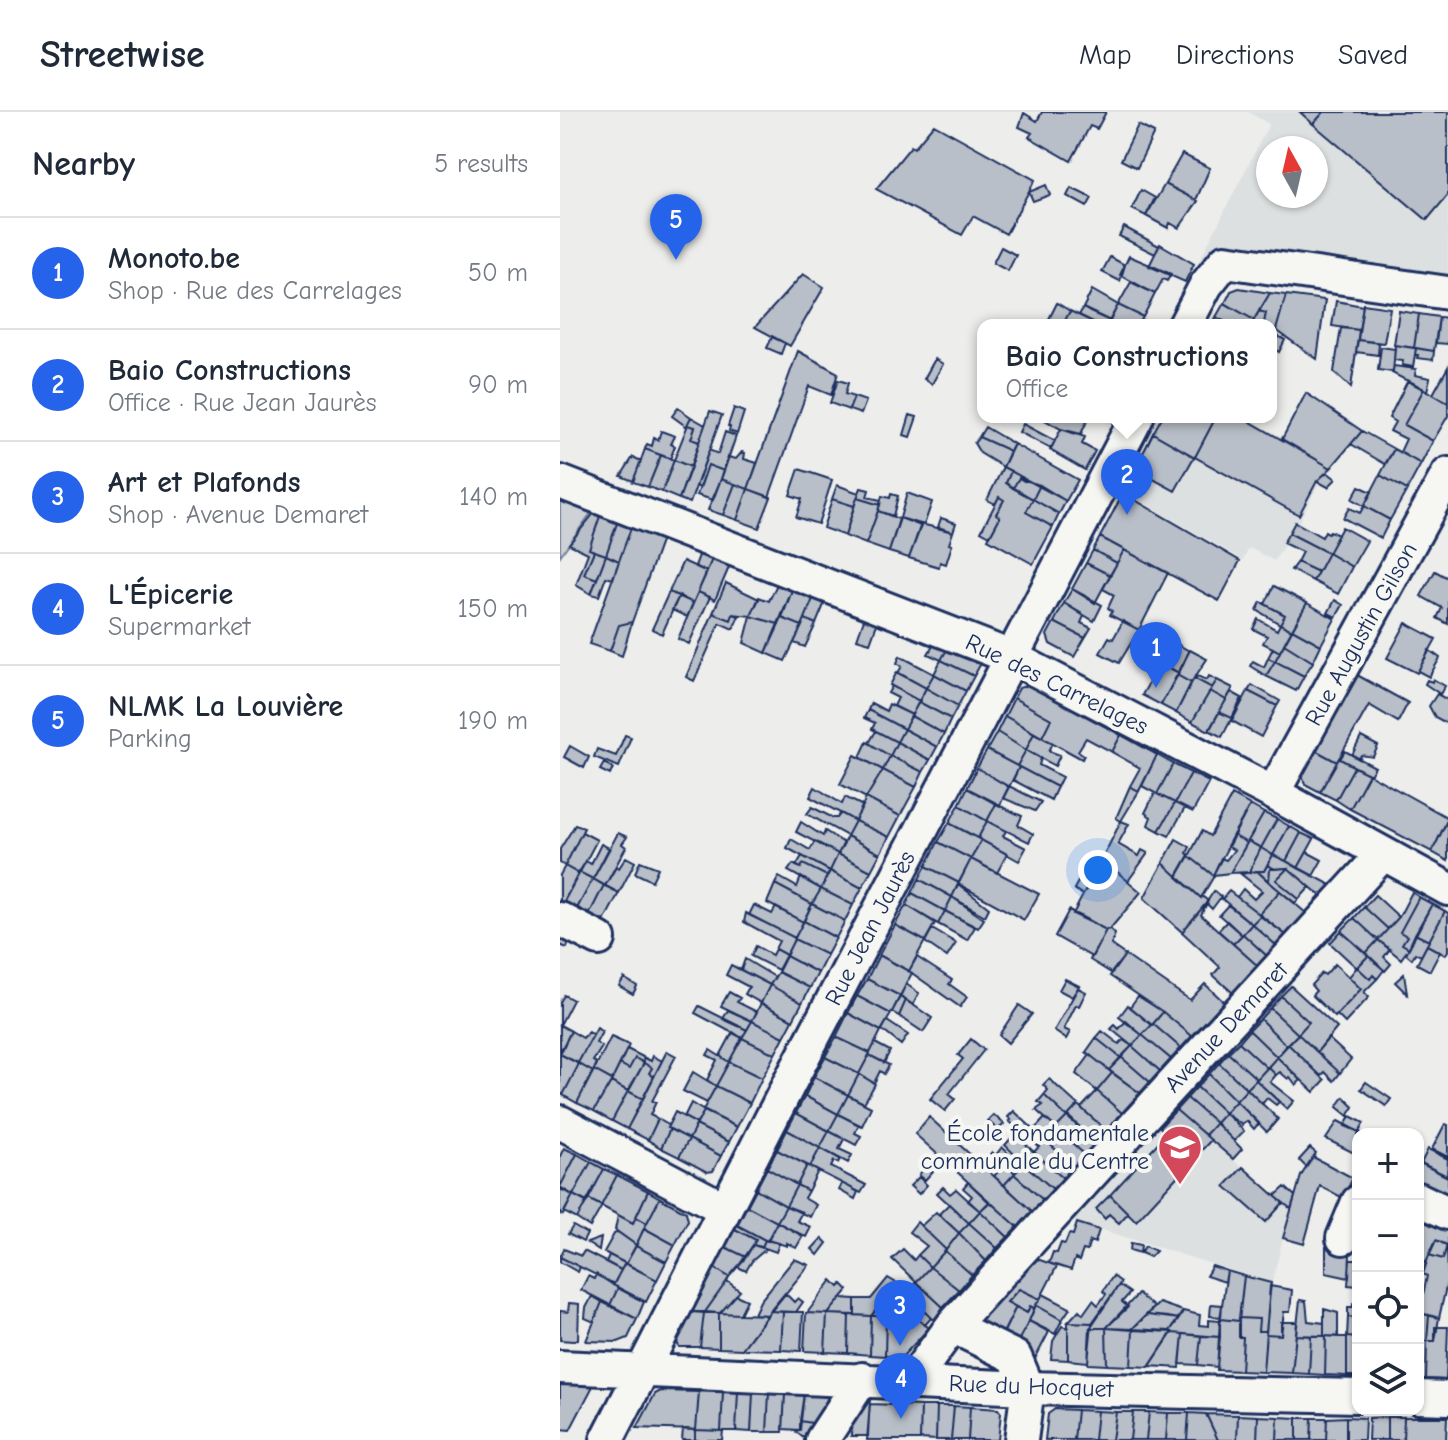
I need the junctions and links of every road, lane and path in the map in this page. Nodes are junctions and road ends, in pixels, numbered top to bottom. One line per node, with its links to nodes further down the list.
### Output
1 (1448, 293): 2 (street)
2 (1188, 319)
3 (1134, 423): 6 (street, Rue Jean Jaurès)
4 (1448, 474): 7 (street, Rue Augustin Gilson)
5 (560, 482): 6 (street, Rue des Carrelages)
6 (1011, 657): 7 (street, Rue des Carrelages); 14 (street, Rue Jean Jaurès)
7 (1273, 793): 8 (street, Rue des Carrelages)
8 (1383, 854): 9 (street, Rue des Carrelages); 18 (street, Avenue Demaret)
9 (1448, 889)
10 (560, 919): 11 (street)
11 (599, 939)
12 (560, 1122): 14 (street)
13 (1420, 1200): 15 (street)
14 (725, 1209): 20 (street, Rue Jean Jaurès)
15 (1448, 1213)
16 (1352, 1216): 17 (street)
17 (1343, 1238)
18 (952, 1326): 22 (street, Avenue Demaret); 23 (street)
19 (560, 1367): 20 (street, Rue du Hocquet)
20 (644, 1371): 21 (street, Rue du Hocquet); 27 (street, Rue Jean Jaurès)
21 (862, 1379): 22 (street, Rue du Hocquet); 28 (street)
22 (912, 1381): 23 (street, Rue du Hocquet)
23 (1028, 1388): 24 (street, Rue du Hocquet); 29 (street)
24 (1352, 1396)
25 (1424, 1397): 26 (street)
26 (1448, 1398)
27 (607, 1440)
28 (822, 1440)
29 (1021, 1440)

